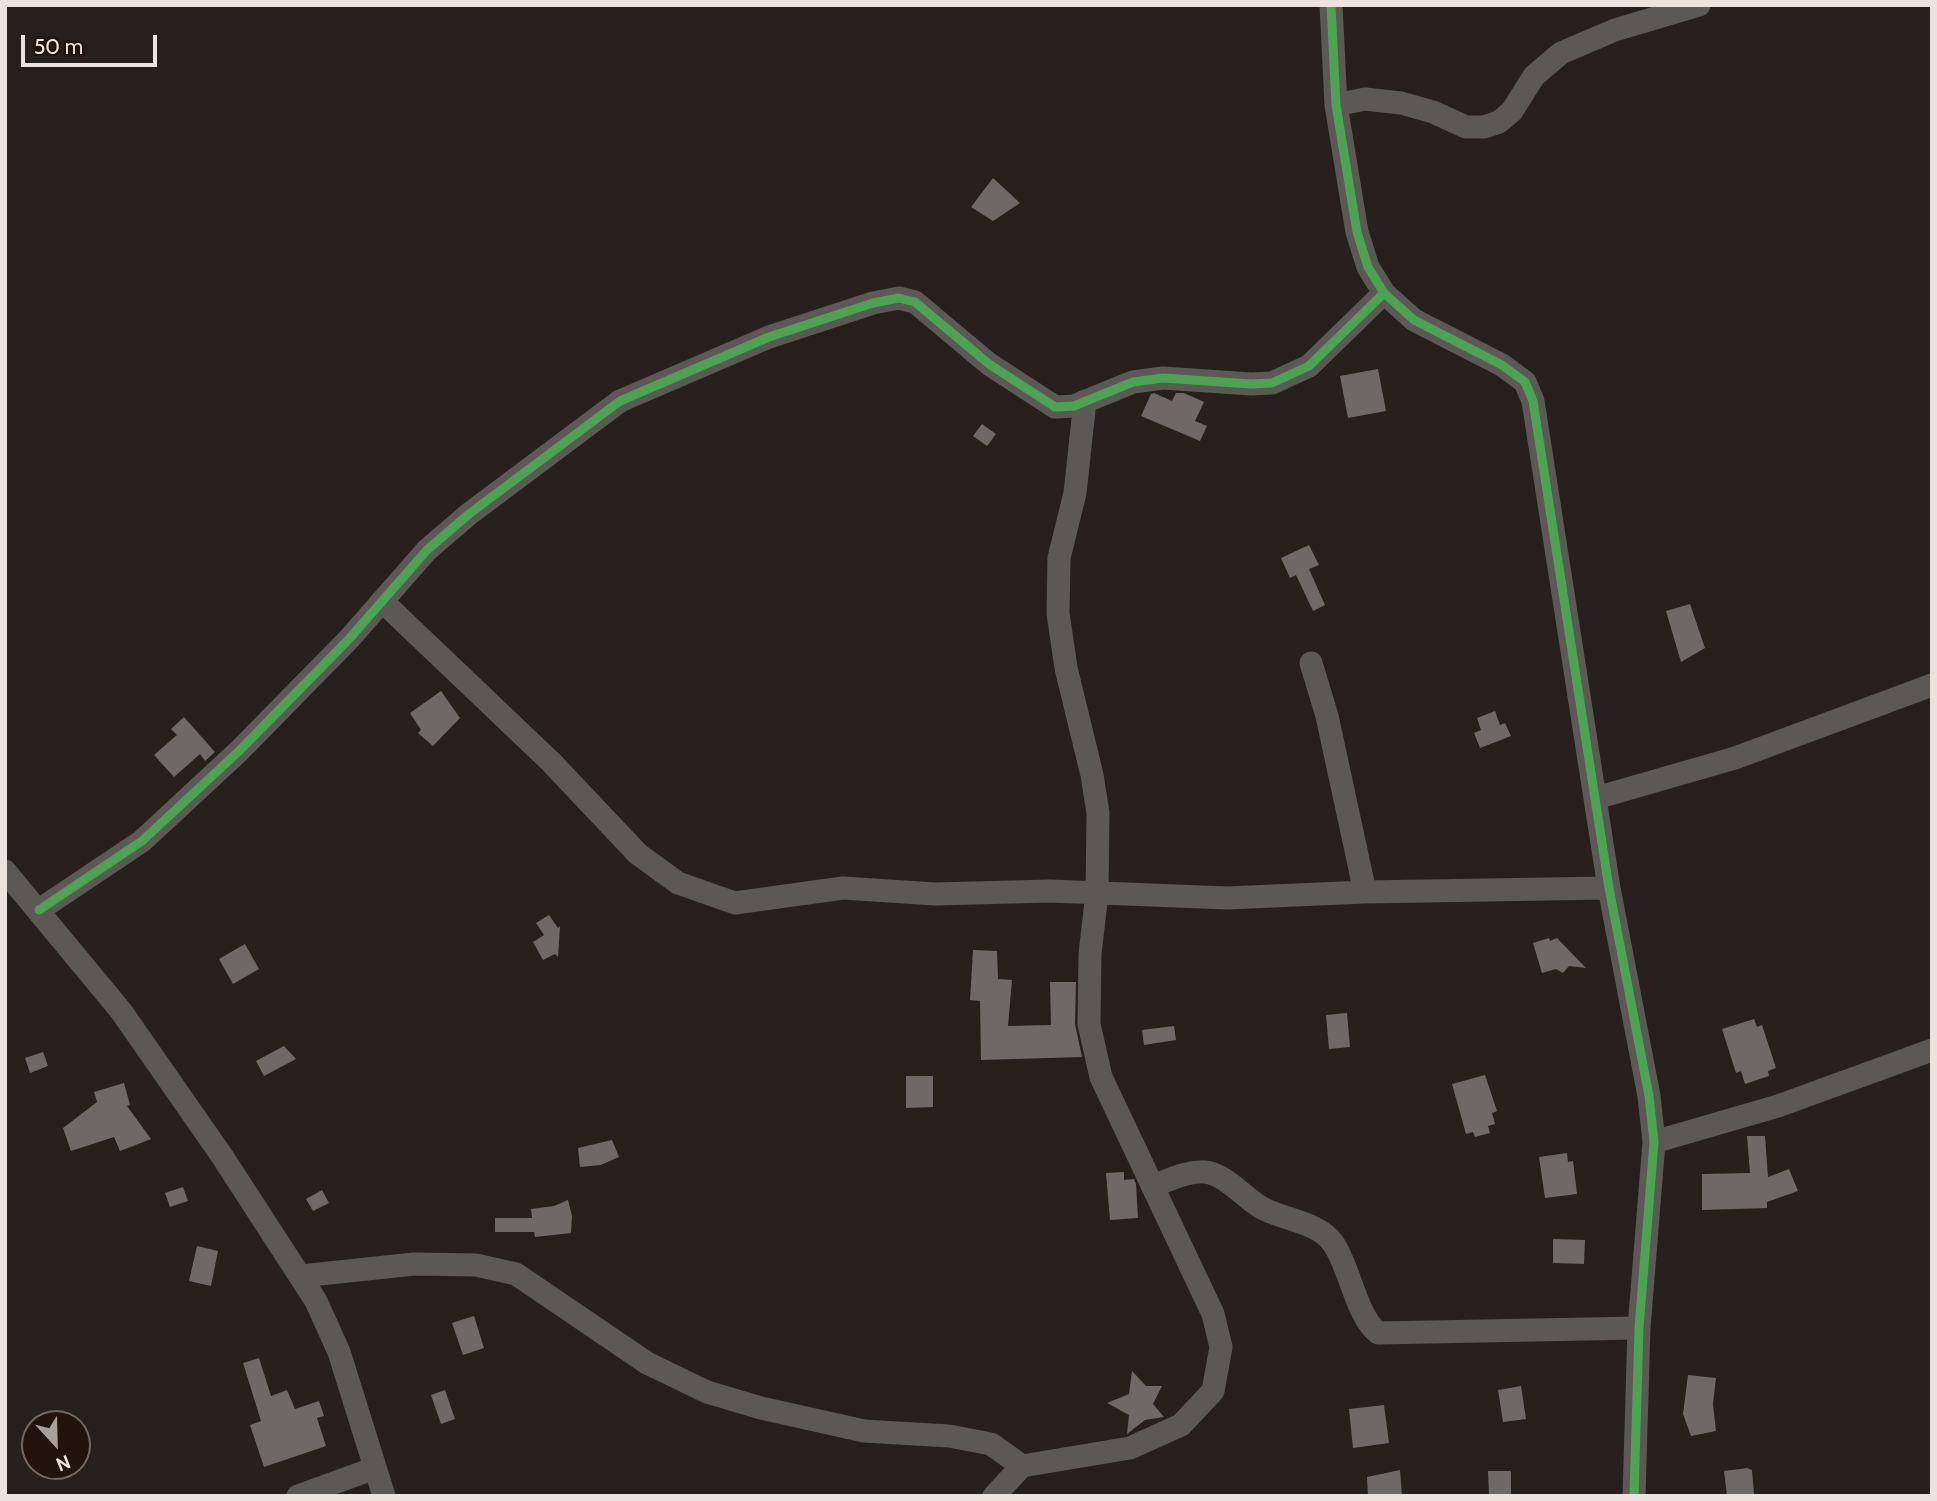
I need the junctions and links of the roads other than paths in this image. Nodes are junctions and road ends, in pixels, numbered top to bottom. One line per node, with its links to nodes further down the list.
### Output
1 (1331, 5): 3 (street)
2 (1699, 5): 3 (street)
3 (1336, 105): 4 (street)
4 (1384, 293): 5 (street); 9 (street)
5 (1085, 401): 6 (street); 12 (street)
6 (382, 601): 12 (street); 14 (street)
7 (1311, 663): 13 (street)
8 (1932, 685): 9 (street)
9 (1596, 798): 11 (street)
10 (5, 871): 14 (street)
11 (1609, 888): 13 (street); 16 (street)
12 (1097, 892): 13 (street); 17 (street)
13 (1365, 892)
14 (39, 910): 18 (street)
15 (1932, 1050): 16 (street)
16 (1654, 1142): 19 (street)
17 (1153, 1186): 19 (street); 20 (street)
18 (301, 1276): 20 (street); 21 (street)
19 (1639, 1328): 25 (street)
20 (1022, 1466): 24 (street)
21 (375, 1468): 22 (street); 23 (street)
22 (298, 1496)
23 (383, 1496)
24 (993, 1496)
25 (1634, 1496)

